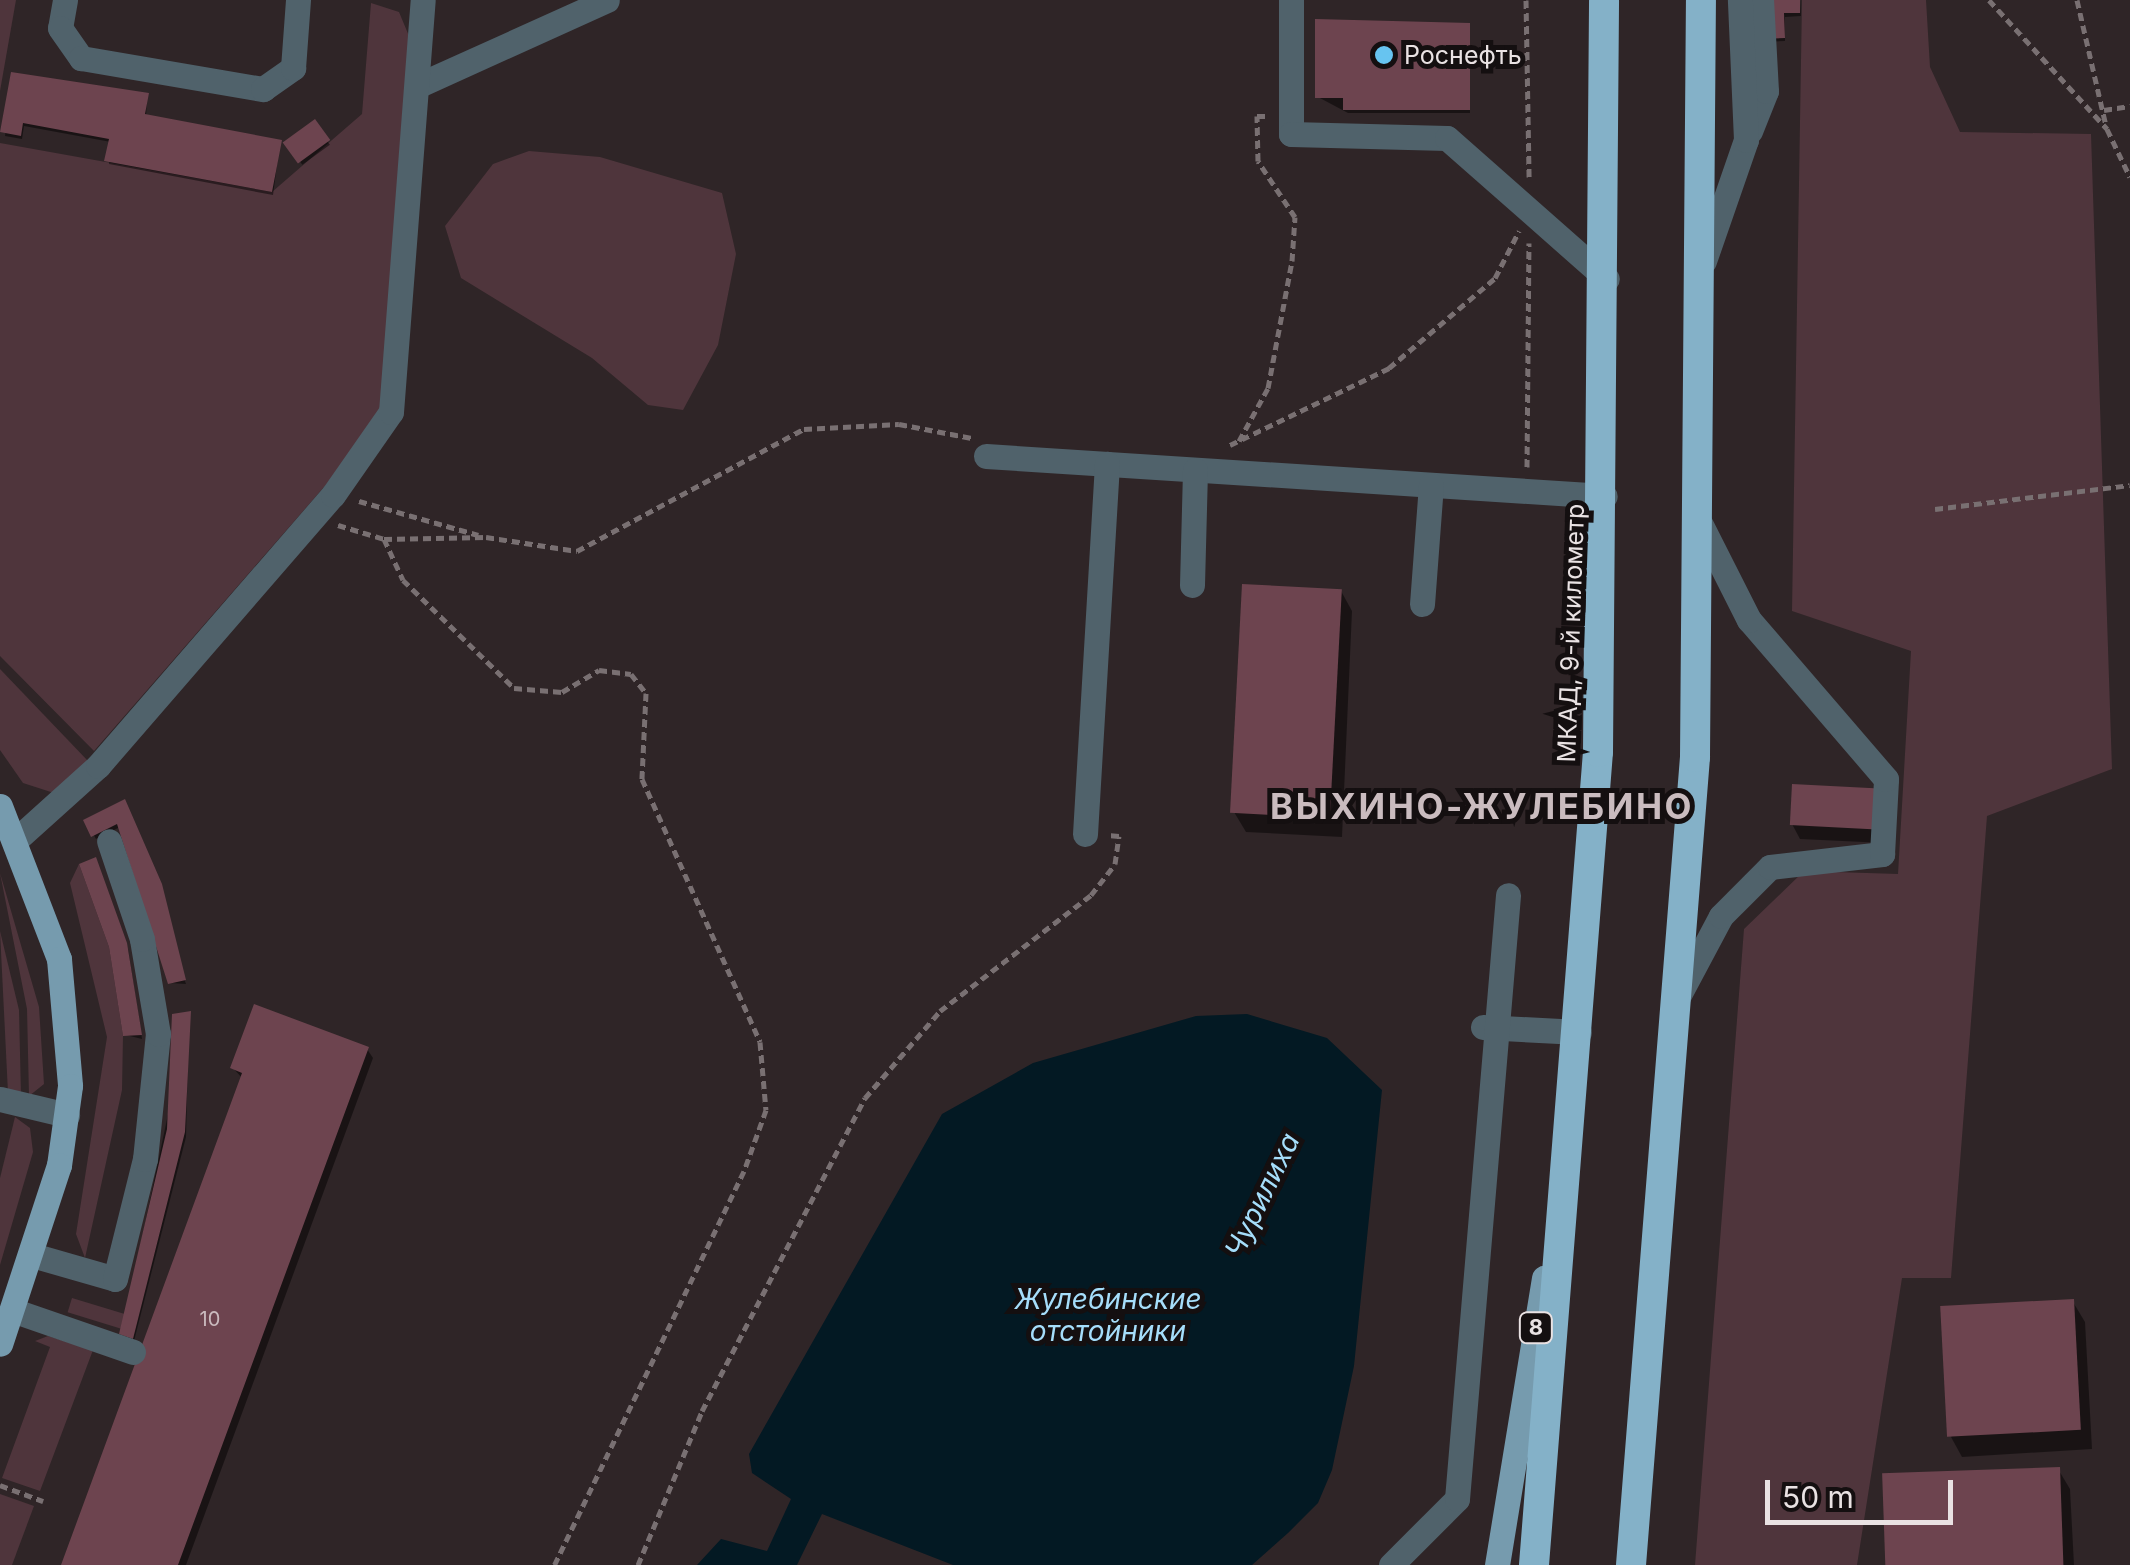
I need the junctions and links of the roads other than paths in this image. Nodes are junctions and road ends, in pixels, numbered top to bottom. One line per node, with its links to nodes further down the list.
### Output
1 (65, 0): 2 (lane)
2 (298, 0)
3 (424, 0): 10 (lane)
4 (608, 0): 10 (lane)
5 (1291, 0): 13 (lane)
6 (1604, 0): 13 (highway, МКАД, 9-й километр)
7 (1702, 0): 12 (highway)
8 (1740, 0): 11 (lane)
9 (1761, 0): 11 (lane)
10 (420, 85): 24 (lane)
11 (1746, 140): 12 (lane)
12 (1704, 261): 19 (highway)
13 (1607, 279): 18 (highway, МКАД, 9-й километр)
14 (986, 456): 15 (lane)
15 (1107, 464): 16 (lane); 23 (lane)
16 (1196, 470): 17 (lane); 20 (lane)
17 (1430, 485): 18 (lane); 21 (lane)
18 (1605, 496): 29 (highway, МКАД, 9-й километр)
19 (1702, 525): 27 (highway); 27 (lane)
20 (1192, 585)
21 (1422, 604)
22 (0, 806): 24 (main road)
23 (1085, 834)
24 (18, 838): 32 (main road)
25 (109, 841): 33 (lane)
26 (1508, 895): 28 (lane)
27 (1679, 995): 40 (highway)
28 (1492, 1027): 29 (lane); 37 (lane)
29 (1579, 1032): 30 (highway, МКАД, 9-й километр)
30 (1576, 1090): 38 (main road, 8); 39 (highway, МКАД, 9-й километр)
31 (0, 1099): 32 (lane)
32 (68, 1115): 33 (main road)
33 (32, 1254): 34 (main road)
34 (12, 1310): 35 (main road); 36 (lane)
35 (0, 1344)
36 (133, 1352)
37 (1391, 1565)
38 (1497, 1565)
39 (1534, 1565)
40 (1631, 1565)

